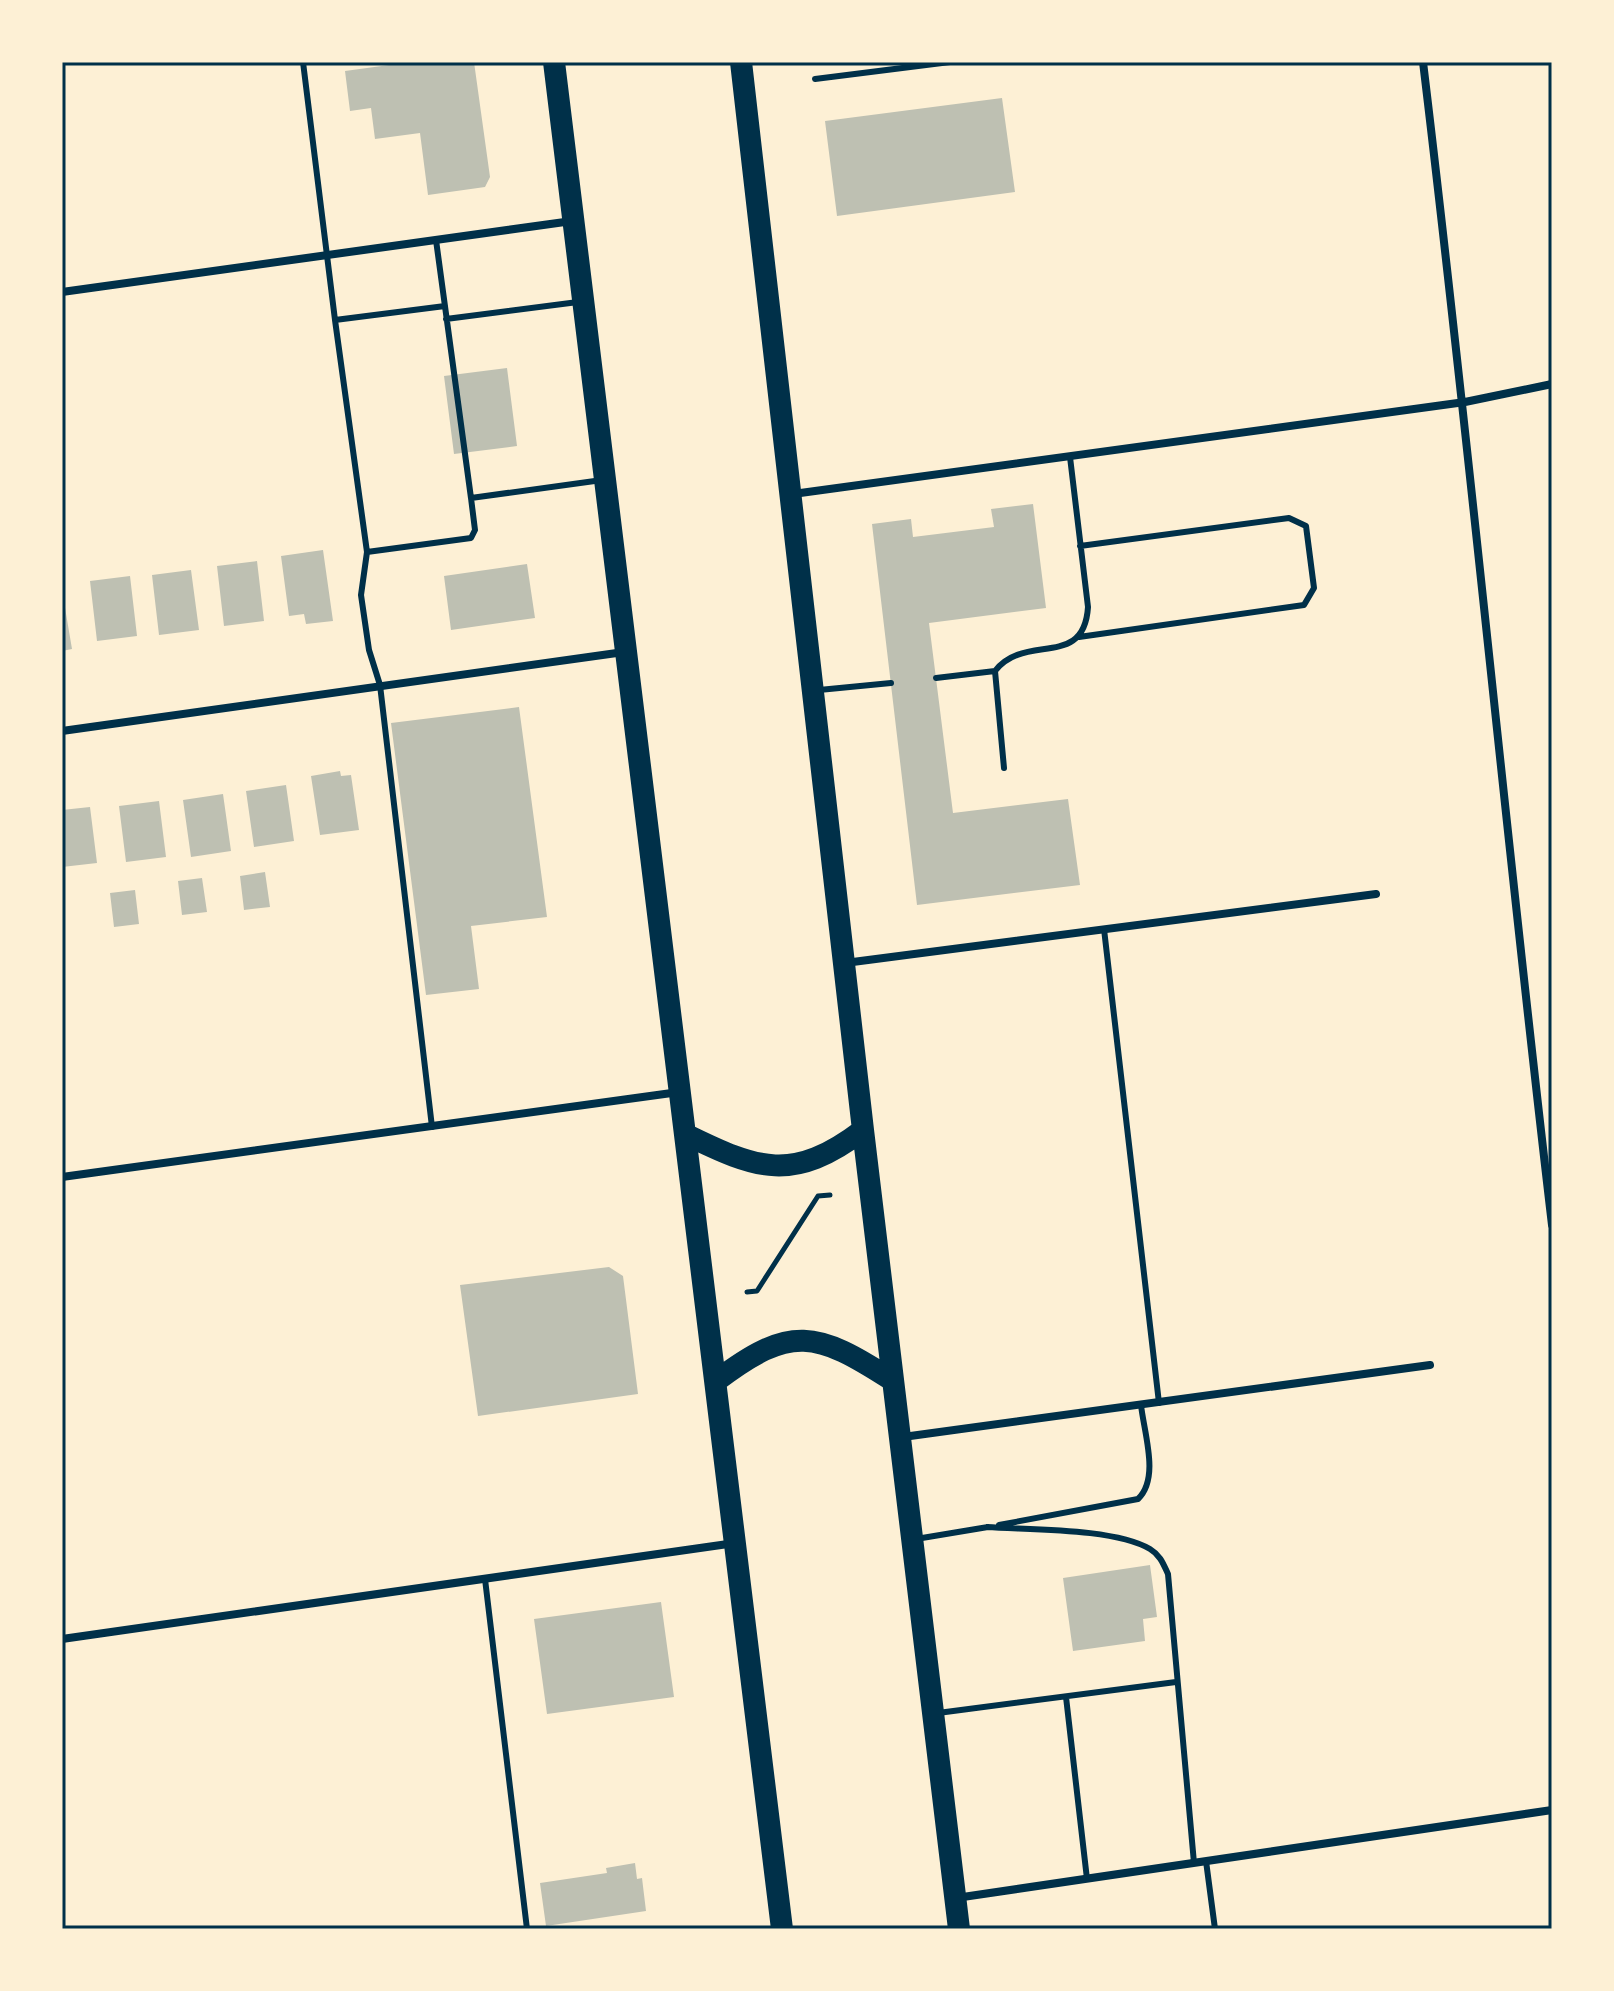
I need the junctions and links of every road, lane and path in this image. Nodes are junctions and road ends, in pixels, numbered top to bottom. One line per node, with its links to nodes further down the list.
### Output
1 (303, 62): 10 (lane)
2 (554, 62): 8 (highway)
3 (741, 62): 20 (highway)
4 (950, 62): 6 (lane)
5 (1423, 62): 17 (street)
6 (882, 66): 7 (lane)
7 (815, 79)
8 (573, 221): 9 (street); 12 (highway)
9 (436, 240): 10 (street); 13 (lane)
10 (327, 256): 11 (street); 15 (lane)
11 (62, 292)
12 (582, 302): 14 (lane); 19 (highway)
13 (445, 306): 14 (lane); 15 (lane)
14 (446, 319): 21 (lane)
15 (335, 320): 23 (lane)
16 (1552, 384): 17 (street)
17 (1465, 402): 18 (street); 42 (street)
18 (1070, 457): 20 (street); 22 (lane)
19 (603, 480): 21 (lane); 25 (highway)
20 (791, 495): 30 (highway)
21 (471, 498): 23 (lane)
22 (1080, 546): 24 (lane); 24 (lane)
23 (367, 552): 29 (lane)
24 (1079, 637): 26 (lane)
25 (624, 652): 29 (street); 36 (highway)
26 (995, 671): 27 (lane); 32 (lane)
27 (936, 678)
28 (891, 683): 30 (lane)
29 (380, 685): 31 (street); 37 (lane)
30 (813, 691): 35 (highway)
31 (62, 731)
32 (1004, 768)
33 (1376, 894): 34 (street)
34 (1104, 929): 35 (street); 47 (lane)
35 (844, 963): 38 (highway)
36 (680, 1092): 37 (street); 39 (highway)
37 (432, 1127): 40 (street)
38 (863, 1130): 39 (highway); 45 (highway)
39 (685, 1134): 46 (highway)
40 (62, 1177)
41 (830, 1195): 43 (path)
42 (1552, 1225)
43 (747, 1292)
44 (1430, 1365): 47 (street)
45 (892, 1380): 46 (highway); 49 (highway)
46 (716, 1381): 52 (highway)
47 (1159, 1403): 48 (street)
48 (1141, 1405): 49 (street); 50 (lane)
49 (899, 1438): 51 (highway)
50 (987, 1527): 51 (lane); 55 (lane)
51 (912, 1539): 57 (highway)
52 (736, 1543): 53 (street); 64 (highway)
53 (485, 1579): 54 (street); 63 (lane)
54 (62, 1639)
55 (1176, 1682): 56 (lane); 60 (lane)
56 (1066, 1697): 57 (lane); 61 (lane)
57 (933, 1714): 62 (highway)
58 (1552, 1810): 59 (street)
59 (1206, 1861): 60 (street); 66 (lane)
60 (1194, 1863): 61 (street)
61 (1087, 1879): 62 (street)
62 (955, 1898): 65 (highway)
63 (527, 1929)
64 (782, 1929)
65 (959, 1929)
66 (1215, 1929)

